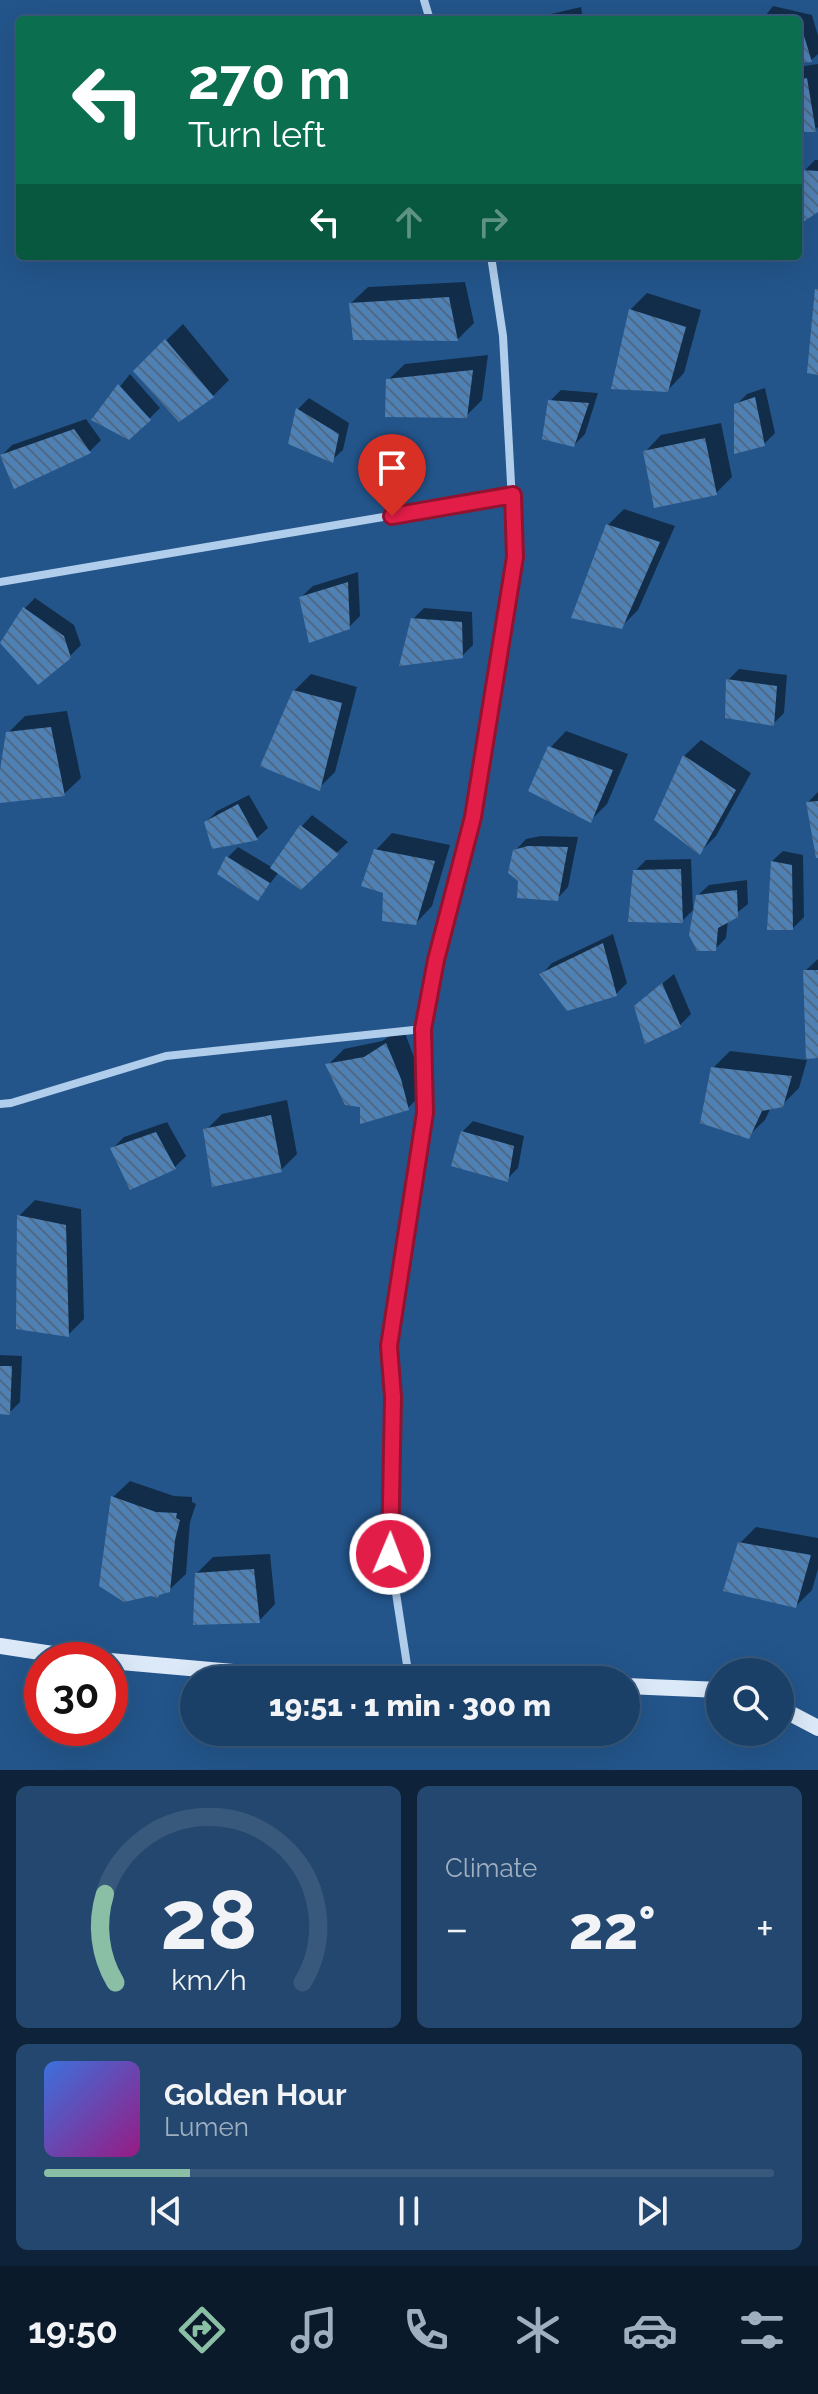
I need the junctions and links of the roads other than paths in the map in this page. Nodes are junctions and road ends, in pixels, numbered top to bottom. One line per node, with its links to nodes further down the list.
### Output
1 (492, 260): 2 (street)
2 (513, 495): 3 (street); 4 (street)
3 (0, 582)
4 (423, 1029): 5 (street); 9 (street)
5 (0, 1104)
6 (0, 1646): 7 (street)
7 (24, 1650)
8 (128, 1663): 10 (street)
9 (407, 1666)
10 (180, 1667)
11 (640, 1687): 12 (street)
12 (706, 1689)
13 (794, 1715): 14 (street)
14 (818, 1728)

